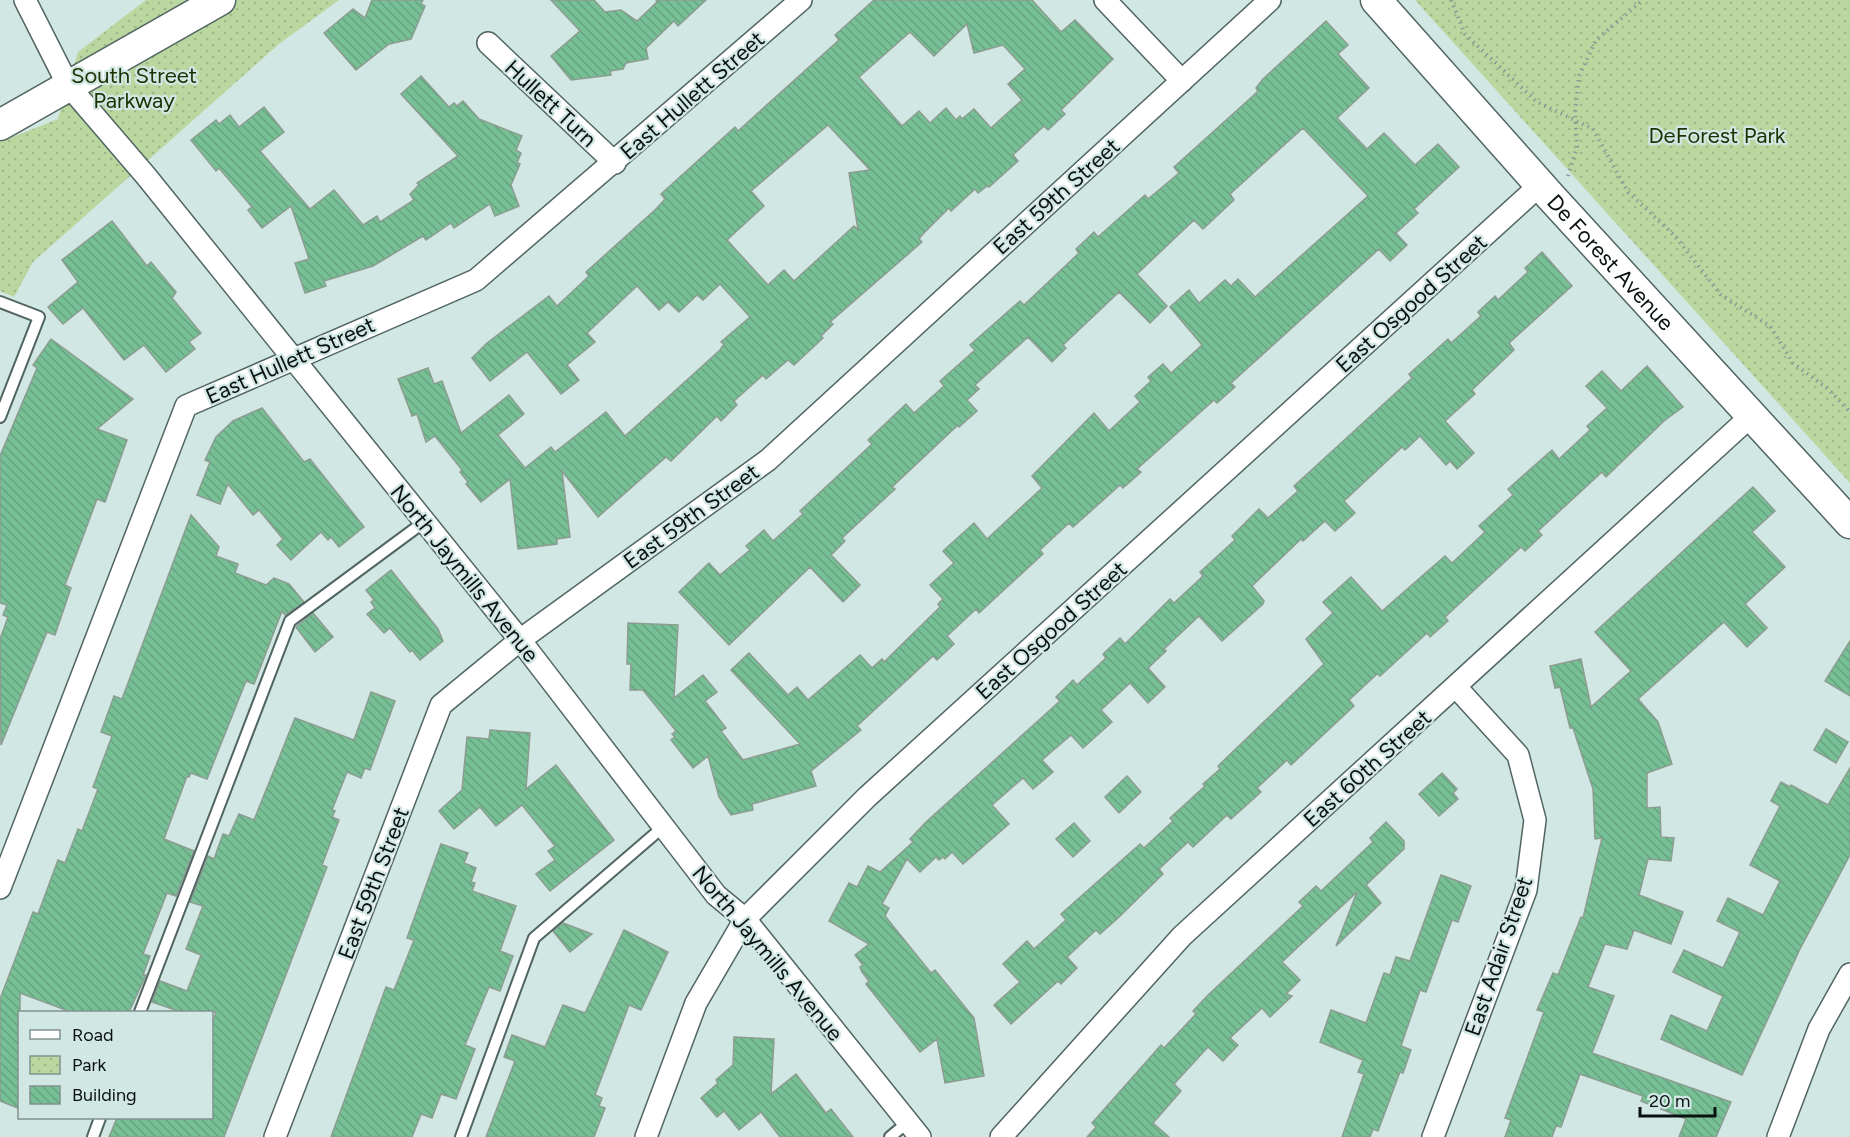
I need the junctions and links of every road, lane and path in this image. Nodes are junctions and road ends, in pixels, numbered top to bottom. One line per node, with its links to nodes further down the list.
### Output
1 (25, 0): 11 (street, North Jaymills Avenue)
2 (220, 0): 11 (street)
3 (801, 0): 14 (street, East Hullett Street)
4 (1105, 0): 10 (street)
5 (1270, 0): 10 (street, East 59th Street)
6 (1376, 0): 15 (street, De Forest Avenue)
7 (1451, 0): 12 (path)
8 (1643, 0): 12 (path)
9 (488, 43): 14 (street, Hullett Turn)
10 (1182, 81): 23 (street, East 59th Street)
11 (68, 85): 13 (street); 17 (street, North Jaymills Avenue)
12 (1576, 121): 15 (path); 18 (path)
13 (0, 124)
14 (615, 163): 17 (street, East Hullett Street)
15 (1546, 191): 19 (street, De Forest Avenue); 27 (street, East Osgood Street)
16 (0, 302): 20 (lane)
17 (292, 358): 21 (street, North Jaymills Avenue); 26 (street, East Hullett Street)
18 (1850, 412)
19 (1751, 416): 22 (street, De Forest Avenue); 24 (street, East 60th Street)
20 (0, 417)
21 (424, 522): 23 (street, North Jaymills Avenue); 29 (lane)
22 (1850, 523)
23 (519, 640): 25 (street, North Jaymills Avenue); 33 (street, East 59th Street)
24 (1456, 687): 37 (street, East 60th Street); 38 (street, East Adair Street)
25 (663, 827): 27 (street, North Jaymills Avenue); 34 (lane)
26 (0, 888)
27 (745, 920): 31 (street, North Jaymills Avenue); 35 (street, East Osgood Street)
28 (1850, 975): 39 (street)
29 (140, 1011)
30 (100, 1119): 32 (lane)
31 (914, 1130): 36 (lane)
32 (93, 1137)
33 (276, 1137)
34 (461, 1137)
35 (646, 1137)
36 (890, 1137)
37 (1001, 1137)
38 (1433, 1137)
39 (1778, 1137)

